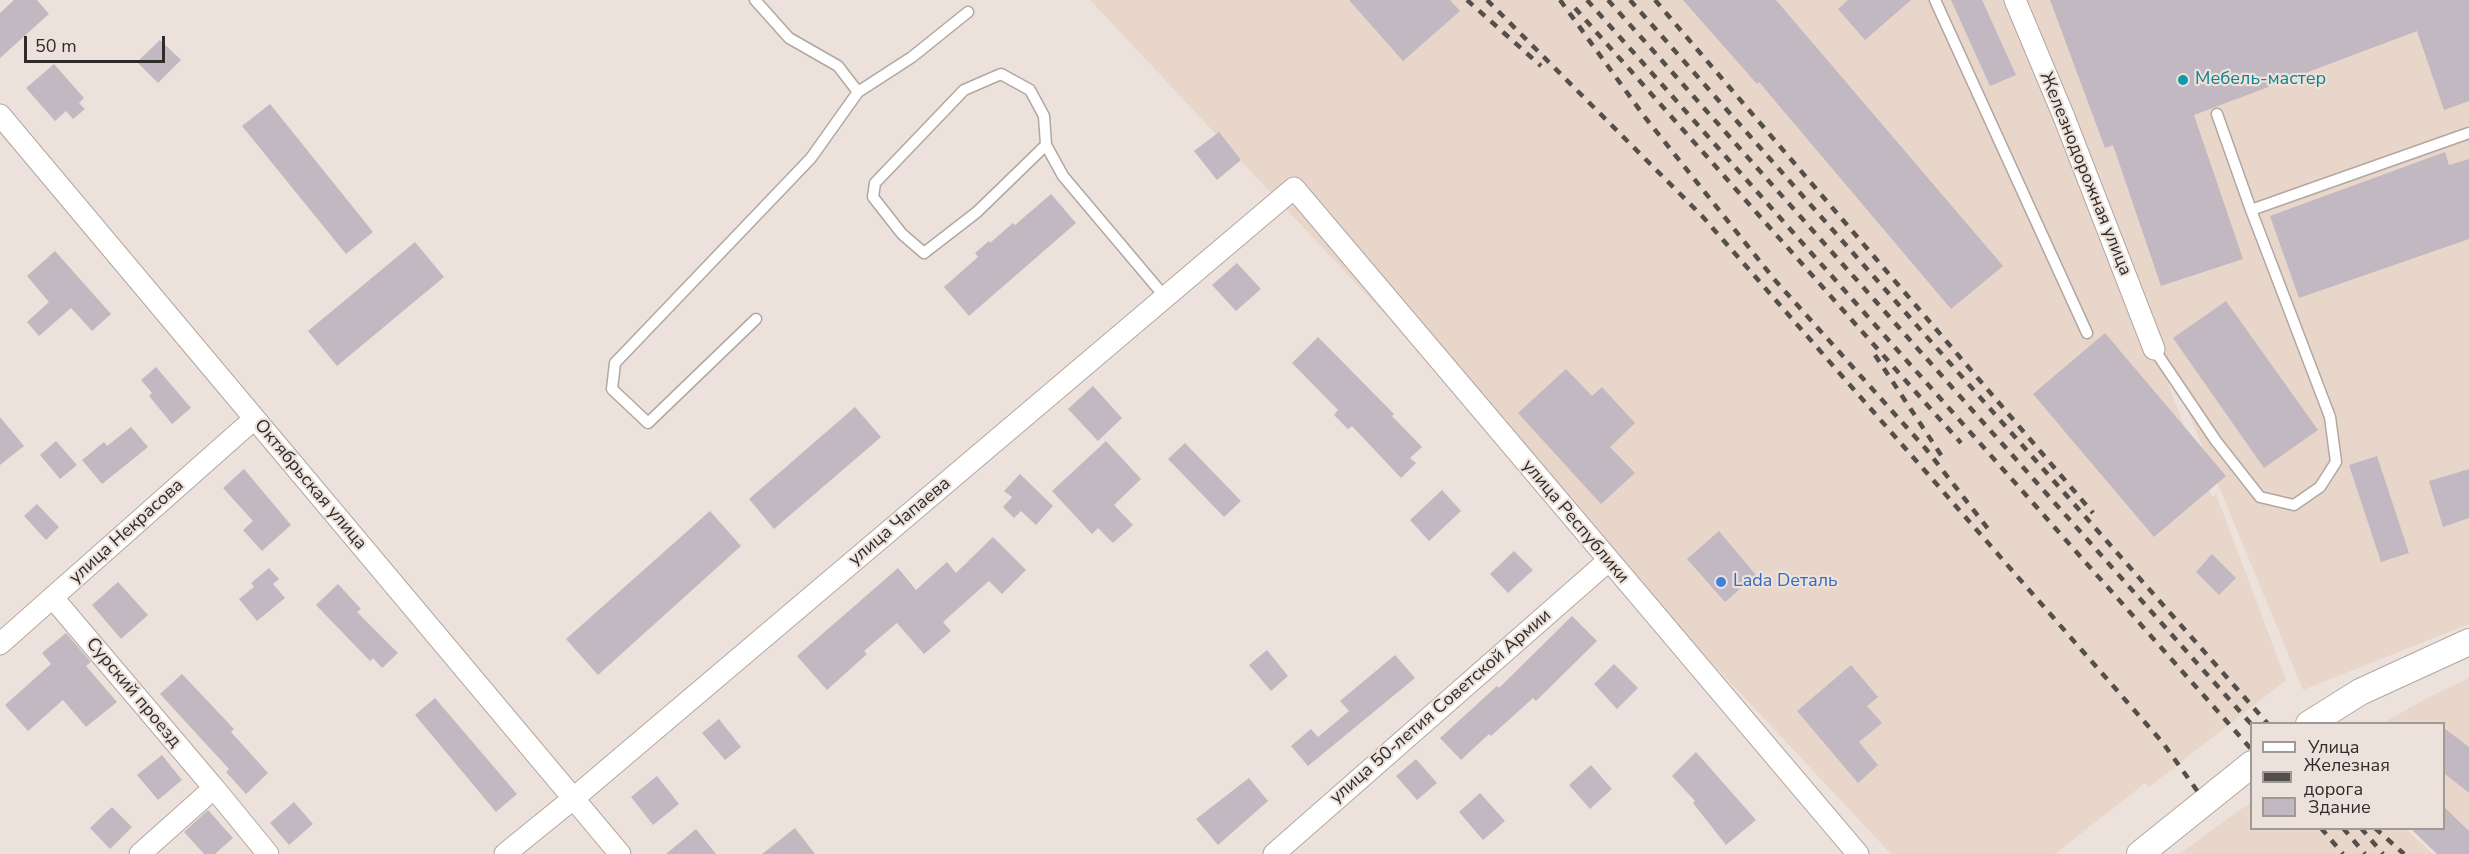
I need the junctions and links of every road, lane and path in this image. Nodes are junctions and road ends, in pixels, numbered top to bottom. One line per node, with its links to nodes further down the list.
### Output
1 (754, 0): 5 (lane)
2 (1935, 0): 14 (lane)
3 (2015, 0): 15 (street, Железнодорожная улица)
4 (968, 12): 5 (lane)
5 (858, 92): 13 (lane)
6 (2217, 114): 11 (lane)
7 (0, 115): 16 (street, Октябрьская улица)
8 (2469, 132): 11 (lane)
9 (1046, 145): 9 (lane); 12 (lane)
10 (1294, 188): 12 (street, улица Чапаева); 17 (street, улица Республики)
11 (2251, 210): 15 (lane)
12 (1166, 297): 24 (street, улица Чапаева)
13 (756, 319)
14 (2087, 333)
15 (2154, 349)
16 (254, 419): 18 (street, улица Некрасова); 24 (street, Октябрьская улица)
17 (1608, 561): 29 (street, улица 50-летия Советской Армии); 30 (street, улица Республики)
18 (53, 598): 20 (street, улица Некрасова); 23 (street, Сурский проезд)
19 (2469, 642): 21 (street)
20 (0, 644)
21 (2311, 722)
22 (2250, 766): 31 (street)
23 (214, 788): 25 (street); 26 (street, Сурский проезд)
24 (574, 798): 27 (street, улица Чапаева); 28 (street, Октябрьская улица)
25 (140, 854)
26 (268, 854)
27 (505, 854)
28 (620, 854)
29 (1274, 854)
30 (1858, 854)
31 (2140, 854)

